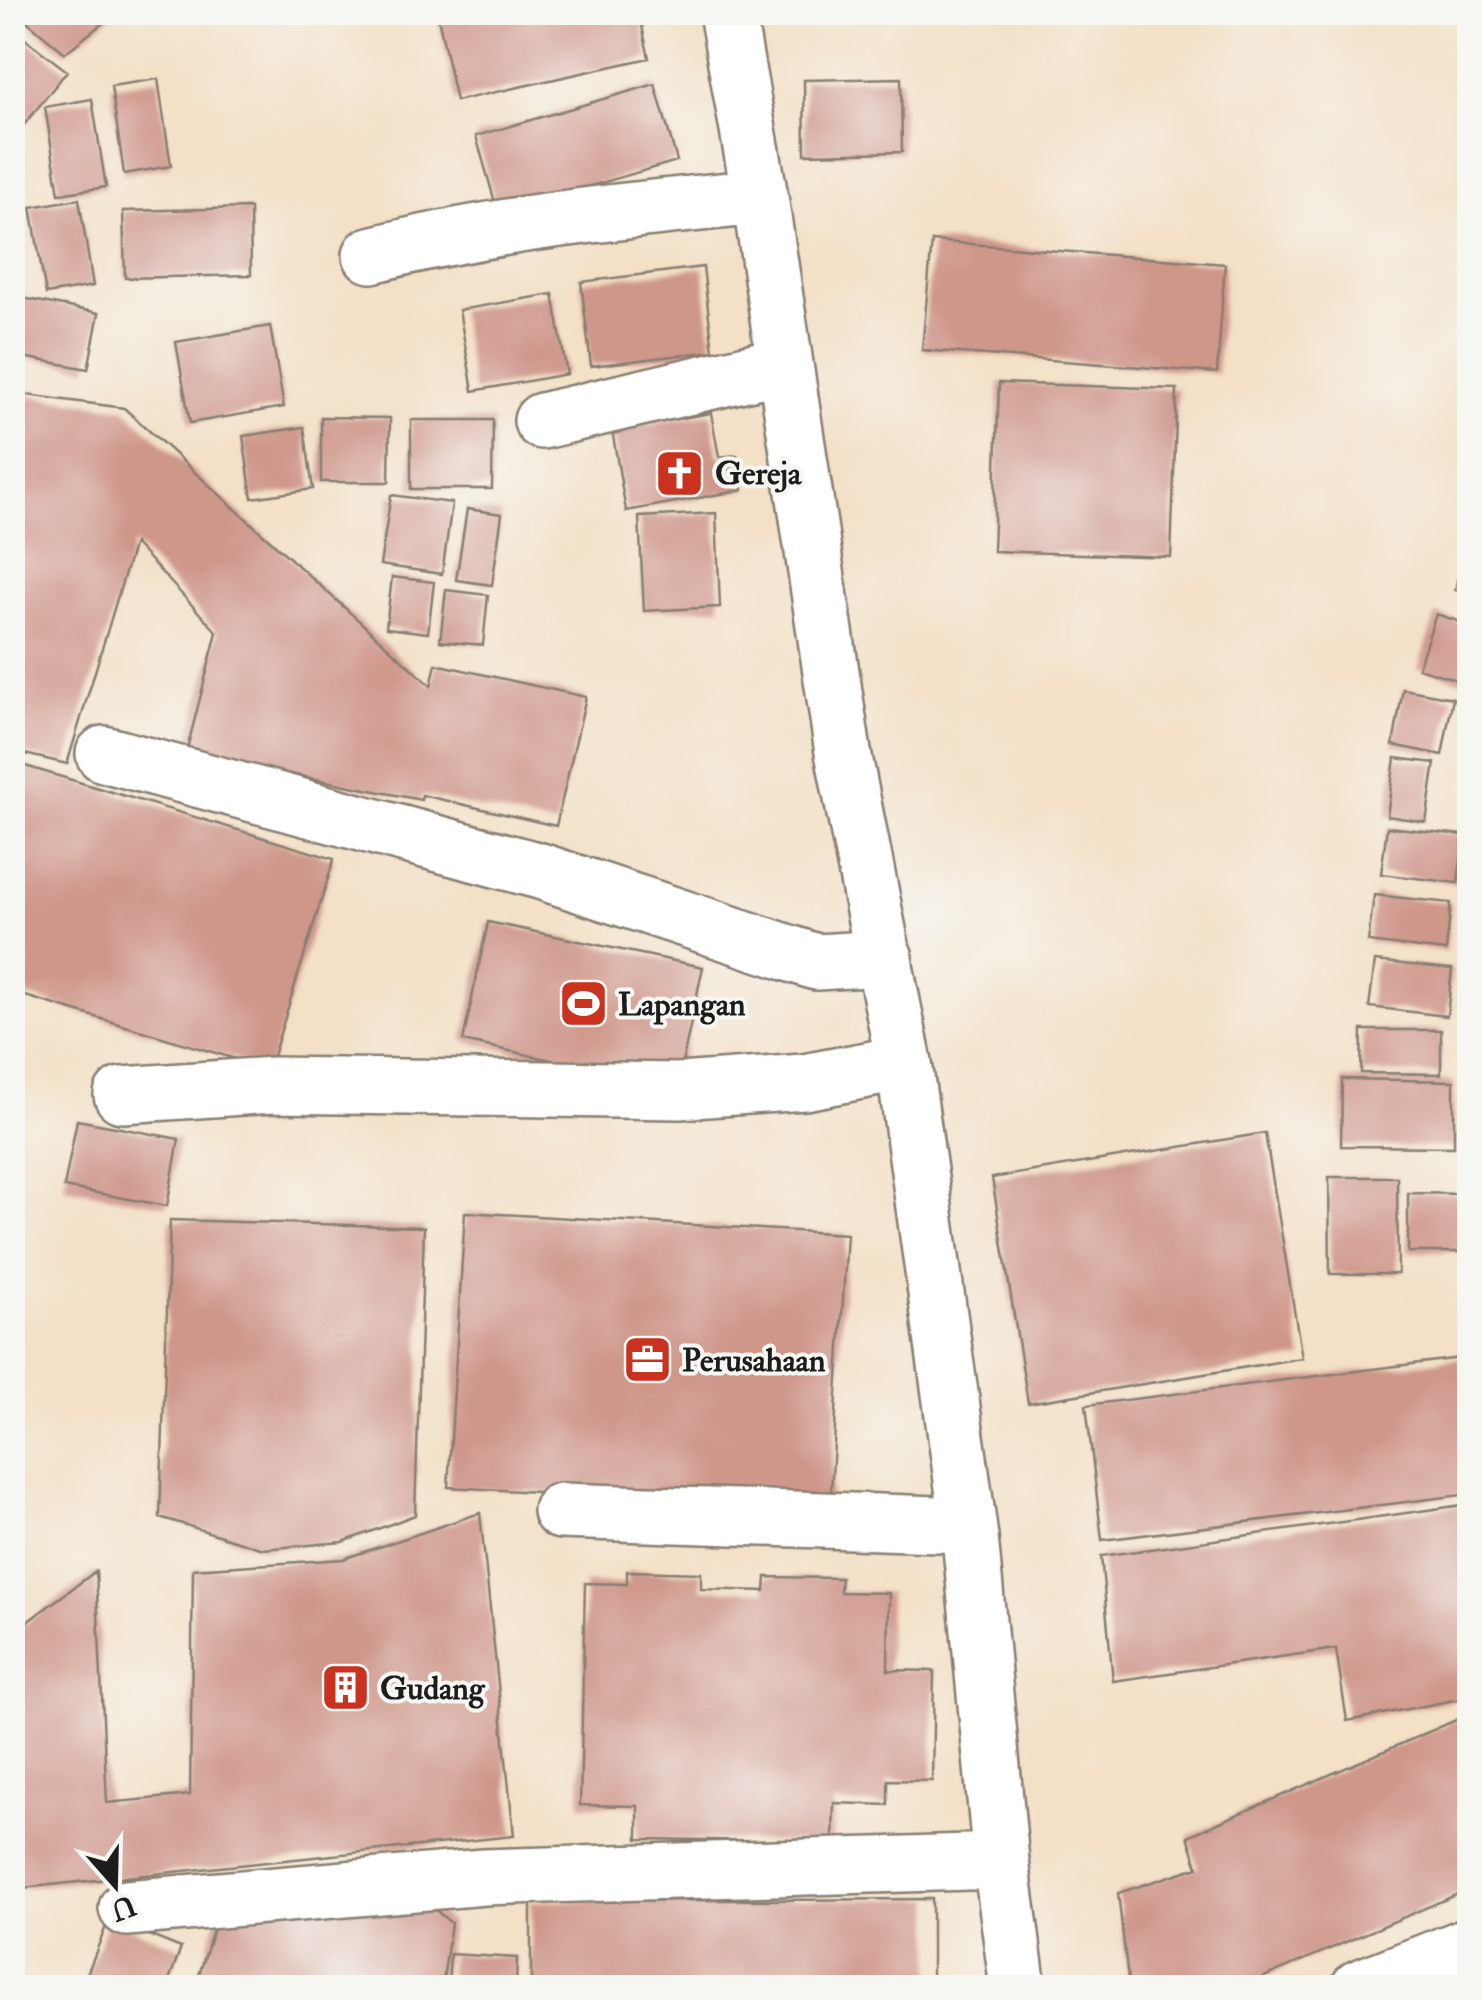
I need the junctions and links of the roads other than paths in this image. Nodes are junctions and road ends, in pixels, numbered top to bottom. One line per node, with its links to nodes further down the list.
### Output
1 (727, 12): 2 (street)
2 (760, 197): 3 (street); 4 (street)
3 (370, 255)
4 (785, 364): 5 (street); 7 (street)
5 (542, 422)
6 (104, 754): 7 (street)
7 (886, 958): 8 (street)
8 (904, 1063): 9 (street); 11 (street)
9 (122, 1095)
10 (561, 1510): 11 (street)
11 (967, 1525): 12 (street)
12 (1001, 1860): 13 (street); 15 (street)
13 (126, 1908)
14 (1470, 1945): 16 (street)
15 (1018, 1988)
16 (1359, 1988)

